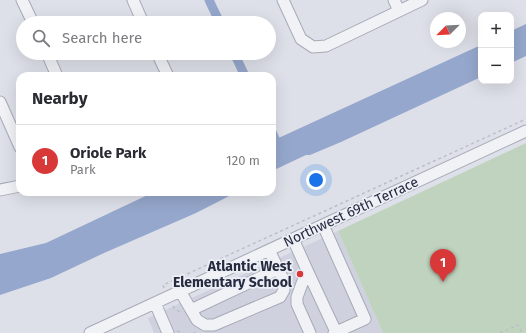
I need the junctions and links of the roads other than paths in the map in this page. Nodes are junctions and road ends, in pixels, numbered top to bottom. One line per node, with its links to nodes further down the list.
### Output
1 (22, 0): 7 (street)
2 (133, 0): 8 (street)
3 (283, 0): 6 (street)
4 (394, 0): 6 (street)
5 (422, 0): 6 (street)
6 (399, 11)
7 (30, 16)
8 (140, 16)
9 (49, 60): 11 (street)
10 (160, 60): 12 (street)
11 (55, 72)
12 (166, 72)
13 (0, 102): 15 (street)
14 (526, 131): 18 (street, Northwest 69th Terrace)
15 (16, 137)
16 (16, 187): 17 (street)
17 (0, 190)
18 (323, 225): 19 (street, Northwest 69th Terrace); 26 (street)
19 (293, 239): 20 (street, Northwest 69th Terrace); 22 (street)
20 (269, 250): 21 (street); 23 (street, Northwest 69th Terrace)
21 (278, 269): 25 (street); 25 (street)
22 (307, 270): 26 (street); 29 (street)
23 (180, 291): 24 (street, Northwest 69th Terrace); 25 (street)
24 (155, 303): 27 (street, Northwest 69th Terrace); 28 (street)
25 (191, 310)
26 (335, 332)
27 (90, 333)
28 (168, 333)
29 (310, 333)

